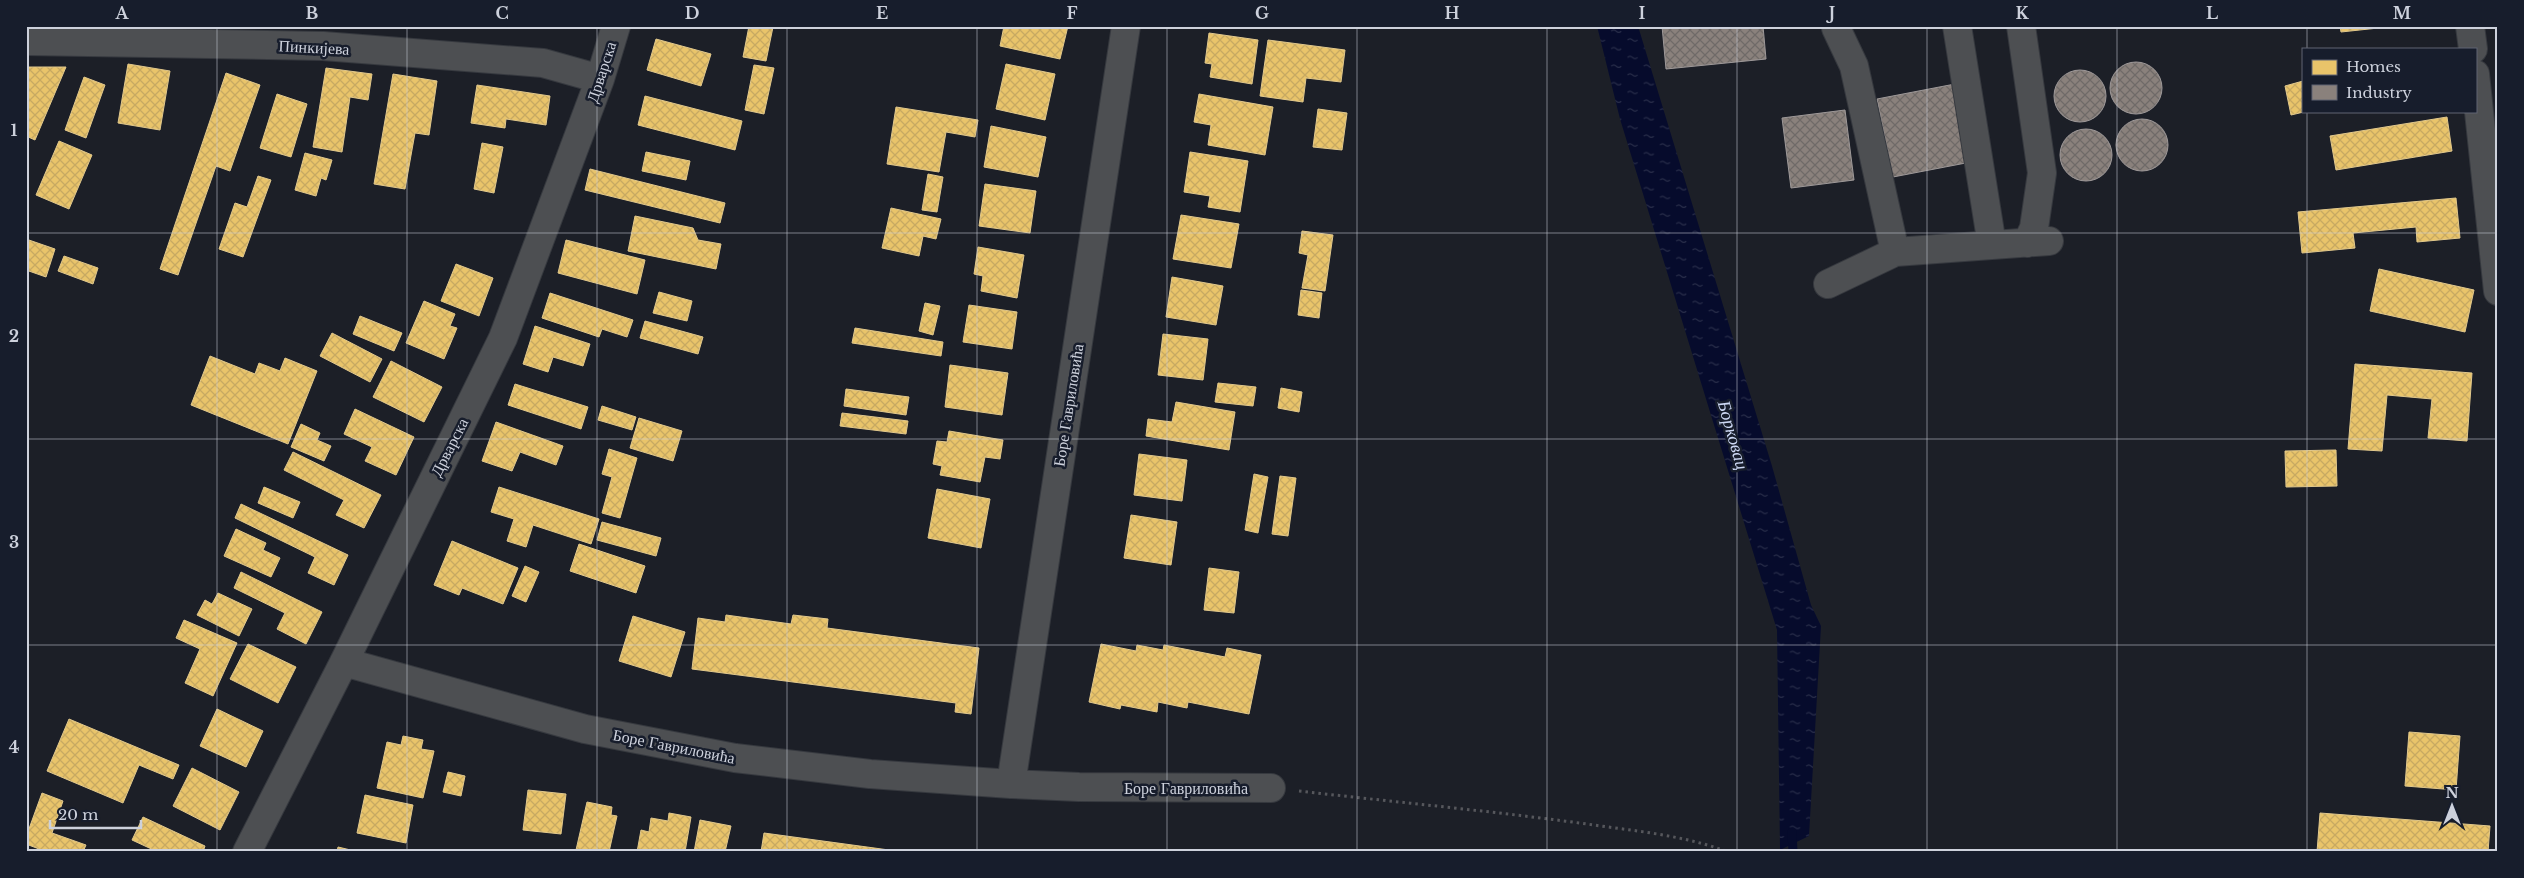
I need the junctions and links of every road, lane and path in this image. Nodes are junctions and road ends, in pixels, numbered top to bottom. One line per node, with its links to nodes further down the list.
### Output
1 (616, 26): 9 (street, Дрварска)
2 (1126, 26): 16 (street, Боре Гавриловића)
3 (1957, 26): 11 (street)
4 (2021, 26): 11 (street)
5 (2470, 26): 8 (street)
6 (1836, 27): 12 (street)
7 (26, 41): 9 (street, Пинкијева)
8 (2472, 48)
9 (600, 79): 15 (street, Дрварска)
10 (2476, 83): 14 (street)
11 (1992, 245): 12 (street)
12 (1895, 252): 13 (street)
13 (1828, 284)
14 (2498, 291)
15 (344, 662): 16 (street, Боре Гавриловића); 18 (street, Дрварска)
16 (1011, 784): 17 (street, Боре Гавриловића)
17 (1271, 788): 19 (path)
18 (247, 852)
19 (1728, 852)

